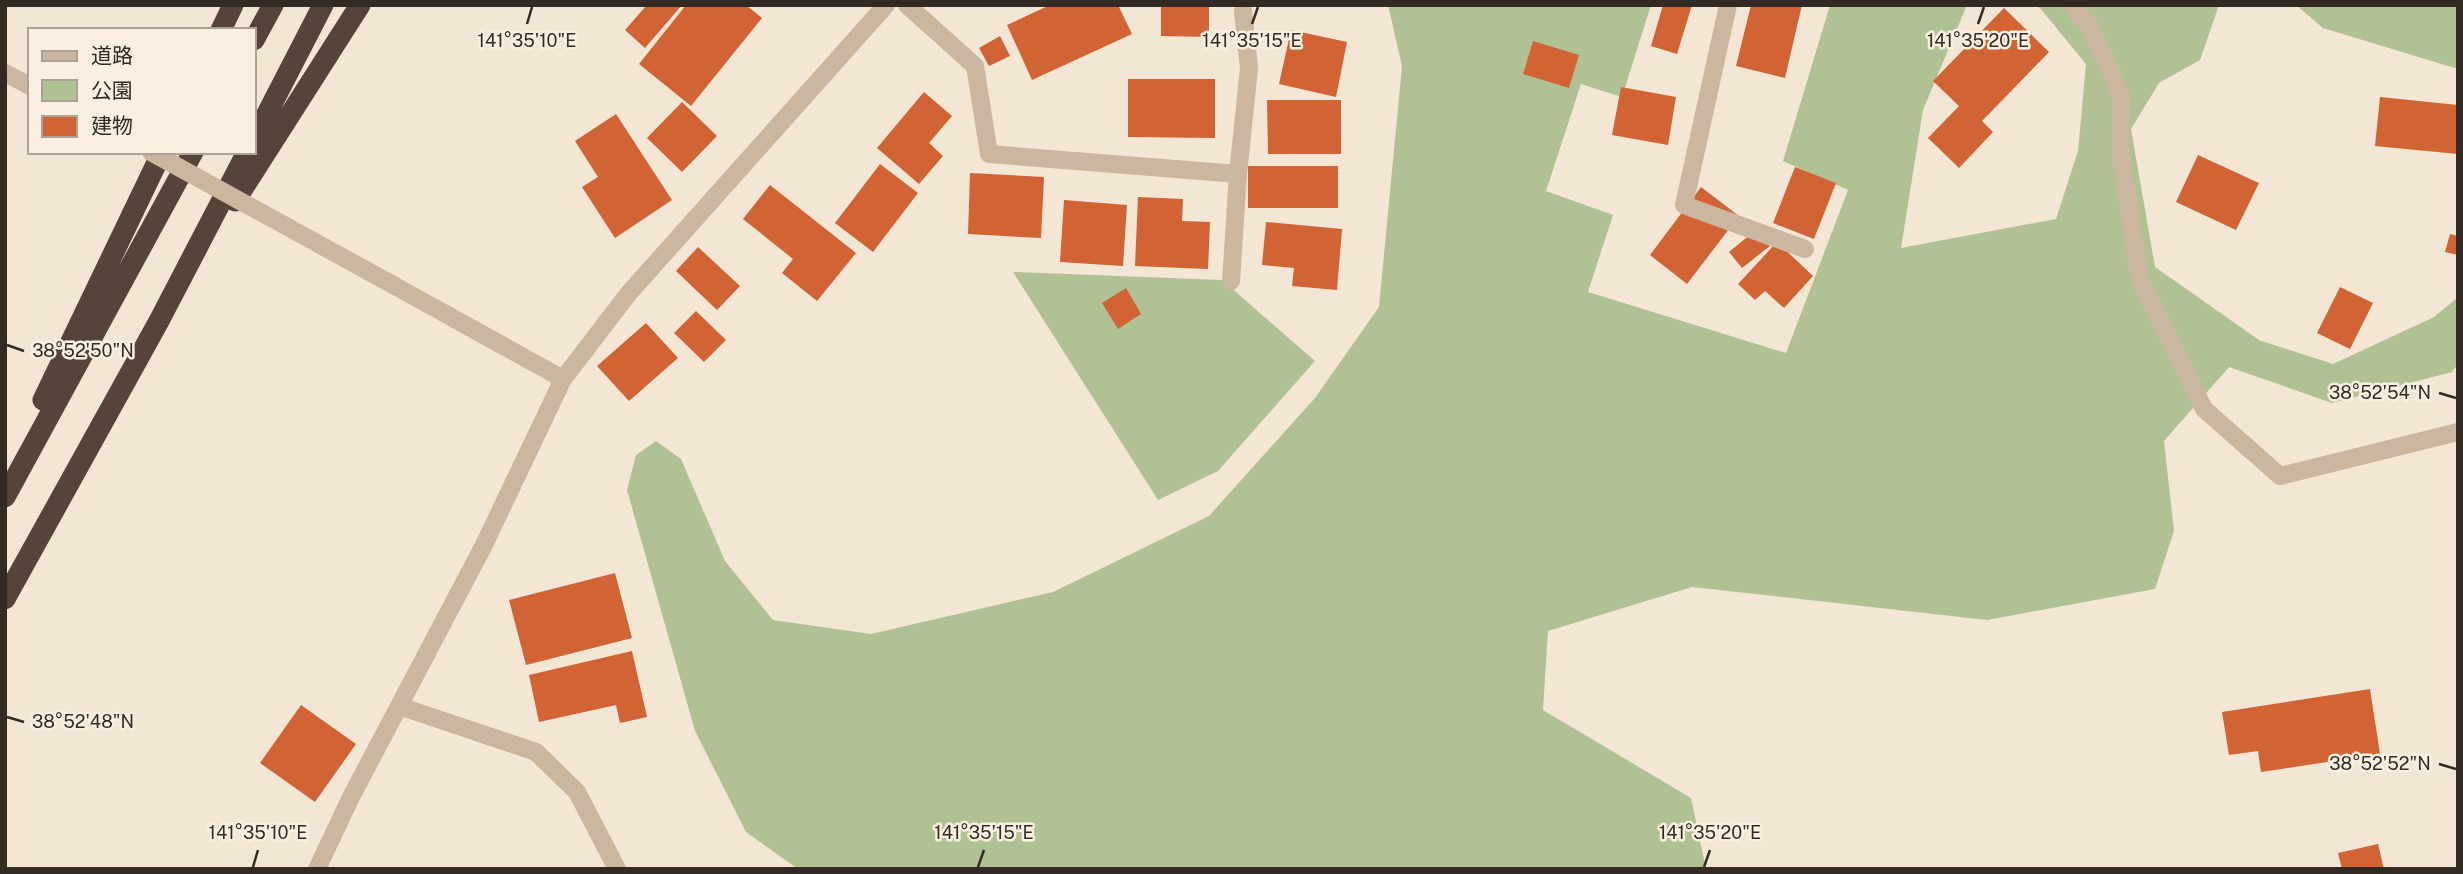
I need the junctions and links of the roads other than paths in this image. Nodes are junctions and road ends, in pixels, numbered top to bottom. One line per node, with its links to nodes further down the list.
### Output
1 (233, 5): 10 (highway)
2 (273, 5): 11 (highway)
3 (323, 5): 14 (highway)
4 (360, 5): 22 (highway)
5 (886, 5): 23 (street)
6 (907, 5): 19 (street)
7 (1728, 5): 20 (street)
8 (2073, 5): 24 (street)
9 (1243, 11): 19 (street)
10 (222, 28)
11 (256, 36)
12 (5, 73): 13 (street)
13 (28, 85)
14 (256, 135)
15 (155, 154): 23 (street, bridge)
16 (161, 154): 25 (highway)
17 (192, 154): 26 (highway)
18 (246, 154): 22 (highway)
19 (1238, 174): 21 (street)
20 (1805, 249)
21 (1231, 281)
22 (159, 321): 27 (highway)
23 (563, 379): 28 (street)
24 (2458, 432)
25 (5, 478)
26 (5, 497)
27 (5, 599)
28 (399, 706): 29 (street); 30 (street)
29 (317, 869)
30 (617, 869)

